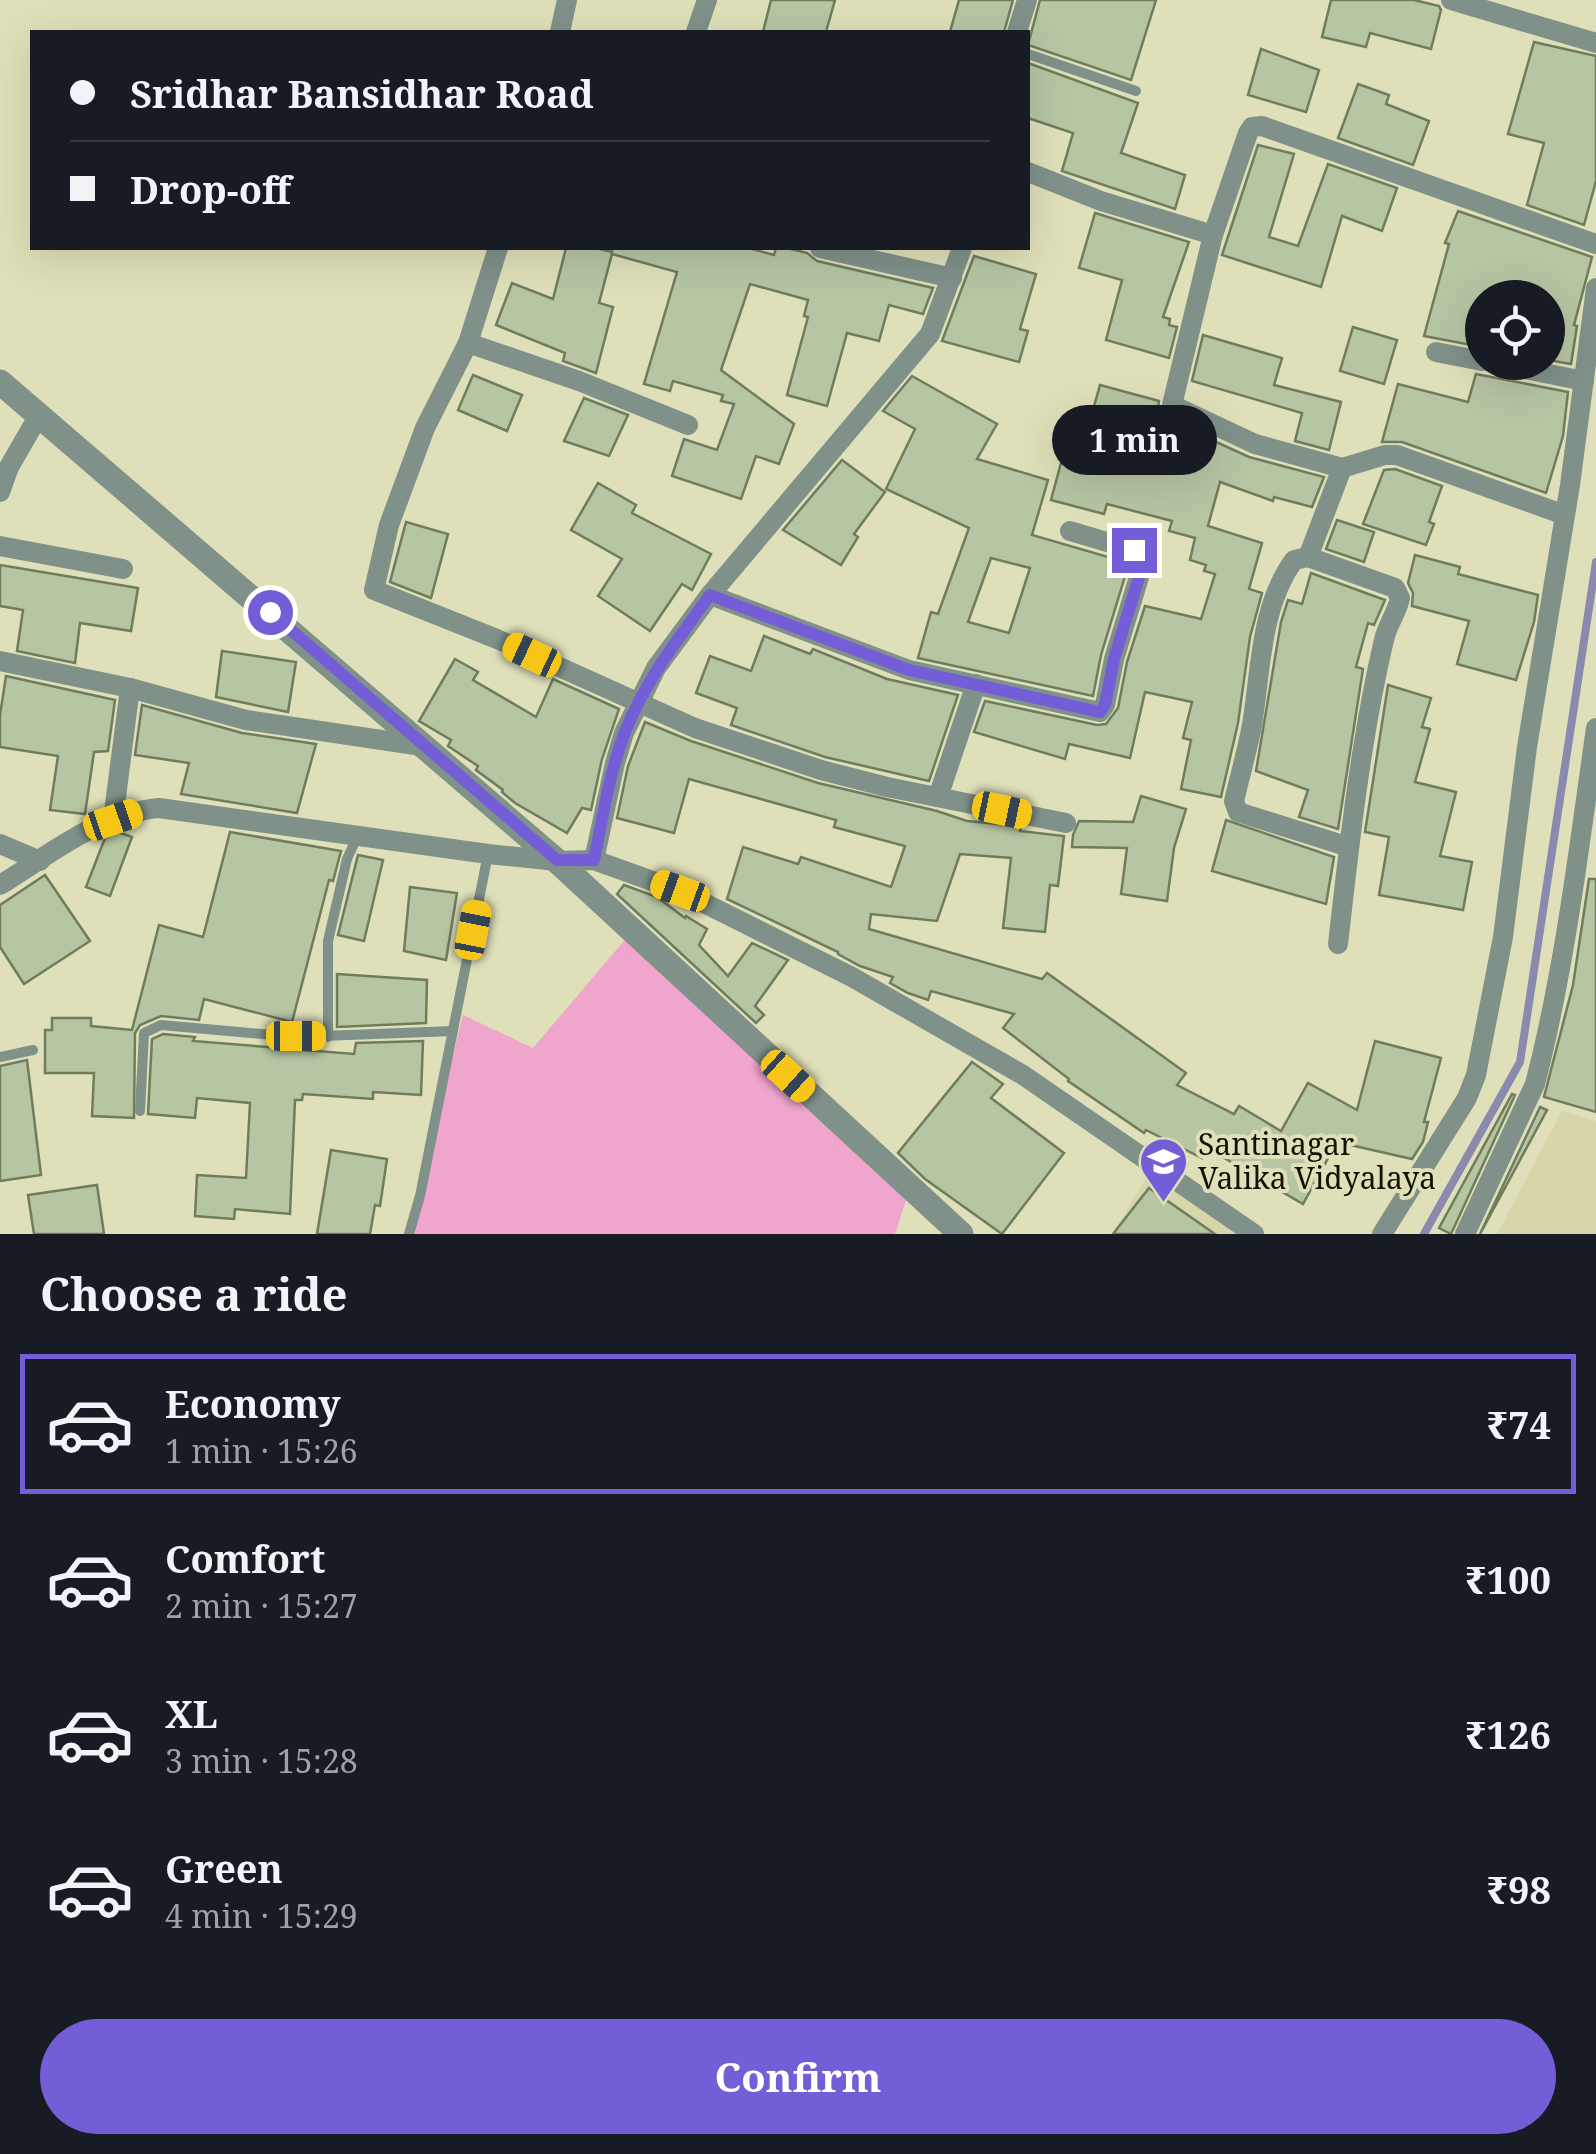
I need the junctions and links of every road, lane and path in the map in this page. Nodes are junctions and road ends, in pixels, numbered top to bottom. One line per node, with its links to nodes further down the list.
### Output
1 (567, 0): 5 (street)
2 (707, 0): 6 (street)
3 (1027, 0): 7 (street)
4 (1451, 0): 8 (street)
5 (560, 30)
6 (697, 30)
7 (1018, 30)
8 (1596, 44)
9 (1030, 55): 10 (lane)
10 (1136, 91)
11 (1030, 173): 12 (street)
12 (1213, 234): 13 (street); 27 (street)
13 (1596, 244)
14 (497, 250): 19 (street)
15 (829, 250): 17 (street)
16 (961, 250): 17 (street)
17 (952, 278): 34 (street)
18 (1596, 288): 23 (street)
19 (468, 343): 26 (street); 38 (street)
20 (1436, 352): 21 (street)
21 (1465, 358)
22 (1565, 377): 23 (street)
23 (1584, 380): 29 (street)
24 (0, 382): 25 (street)
25 (38, 414): 28 (street); 40 (street)
26 (688, 424)
27 (1342, 468): 29 (street); 32 (street)
28 (0, 492)
29 (1565, 515): 61 (street)
30 (1070, 532): 36 (street)
31 (0, 546): 33 (street)
32 (1308, 557): 46 (street); 46 (street)
33 (123, 569)
34 (710, 595): 36 (street); 38 (street)
35 (0, 661): 37 (street)
36 (976, 684): 41 (street)
37 (130, 688): 40 (street); 42 (street)
38 (637, 703): 41 (street); 49 (street)
39 (1596, 728): 62 (street)
40 (422, 746): 48 (street)
41 (938, 797): 43 (street)
42 (113, 820): 44 (street); 50 (street)
43 (1066, 824)
44 (357, 835): 47 (street); 54 (lane)
45 (0, 844): 50 (street)
46 (1348, 846): 52 (street)
47 (488, 854): 48 (street); 53 (lane)
48 (557, 860): 49 (street); 59 (street)
49 (594, 860): 60 (street)
50 (40, 861): 51 (street)
51 (0, 886)
52 (1338, 944)
53 (453, 1032): 54 (lane); 58 (lane)
54 (328, 1036): 57 (lane)
55 (33, 1050): 56 (lane)
56 (0, 1057)
57 (140, 1111)
58 (409, 1234)
59 (961, 1234)
60 (1254, 1234)
61 (1382, 1234)
62 (1464, 1234)

